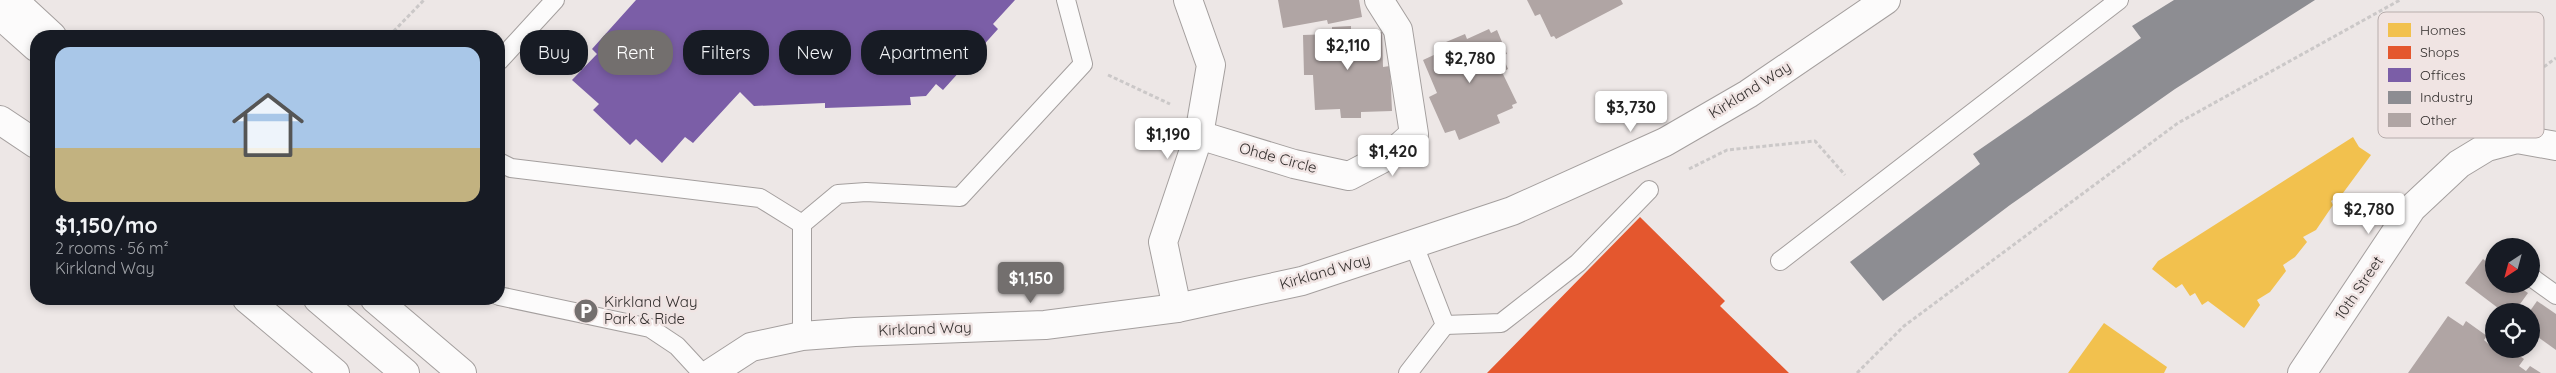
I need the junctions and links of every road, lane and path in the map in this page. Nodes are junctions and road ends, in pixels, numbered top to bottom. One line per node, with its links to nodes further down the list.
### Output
1 (13, 0): 13 (main road)
2 (424, 0): 14 (path)
3 (555, 0): 16 (lane)
4 (1066, 0): 18 (lane)
5 (1188, 0): 22 (main road)
6 (1379, 0): 22 (main road, Ohde Circle)
7 (1886, 0): 31 (main road, Kirkland Way)
8 (2119, 0): 29 (lane)
9 (2400, 0): 11 (path)
10 (2378, 12): 48 (path)
11 (2378, 12)
12 (0, 15): 15 (main road)
13 (46, 30)
14 (395, 30)
15 (30, 42)
16 (505, 54)
17 (2556, 58): 19 (path)
18 (1083, 64): 20 (path); 30 (lane)
19 (2544, 67)
20 (1171, 104)
21 (0, 120): 24 (main road)
22 (1199, 135): 39 (main road)
23 (2487, 138): 26 (path)
24 (30, 140)
25 (2556, 146): 26 (main road, 10th Street)
26 (2486, 147): 49 (main road, 10th Street)
27 (505, 165): 30 (lane)
28 (1648, 190): 29 (path); 40 (lane)
29 (1864, 196): 32 (lane)
30 (802, 224): 41 (lane)
31 (1414, 245): 39 (main road, Kirkland Way); 40 (lane)
32 (1780, 262)
33 (2540, 283): 34 (lane)
34 (2556, 295)
35 (505, 297): 45 (lane)
36 (254, 305): 42 (main road)
37 (325, 305): 43 (main road)
38 (382, 305): 44 (main road)
39 (1177, 308): 41 (main road, Kirkland Way)
40 (1445, 324): 47 (lane)
41 (802, 336): 46 (main road, Kirkland Way)
42 (335, 373)
43 (405, 373)
44 (462, 373)
45 (702, 373)
46 (711, 373)
47 (1408, 373)
48 (1858, 373)
49 (2302, 373)

